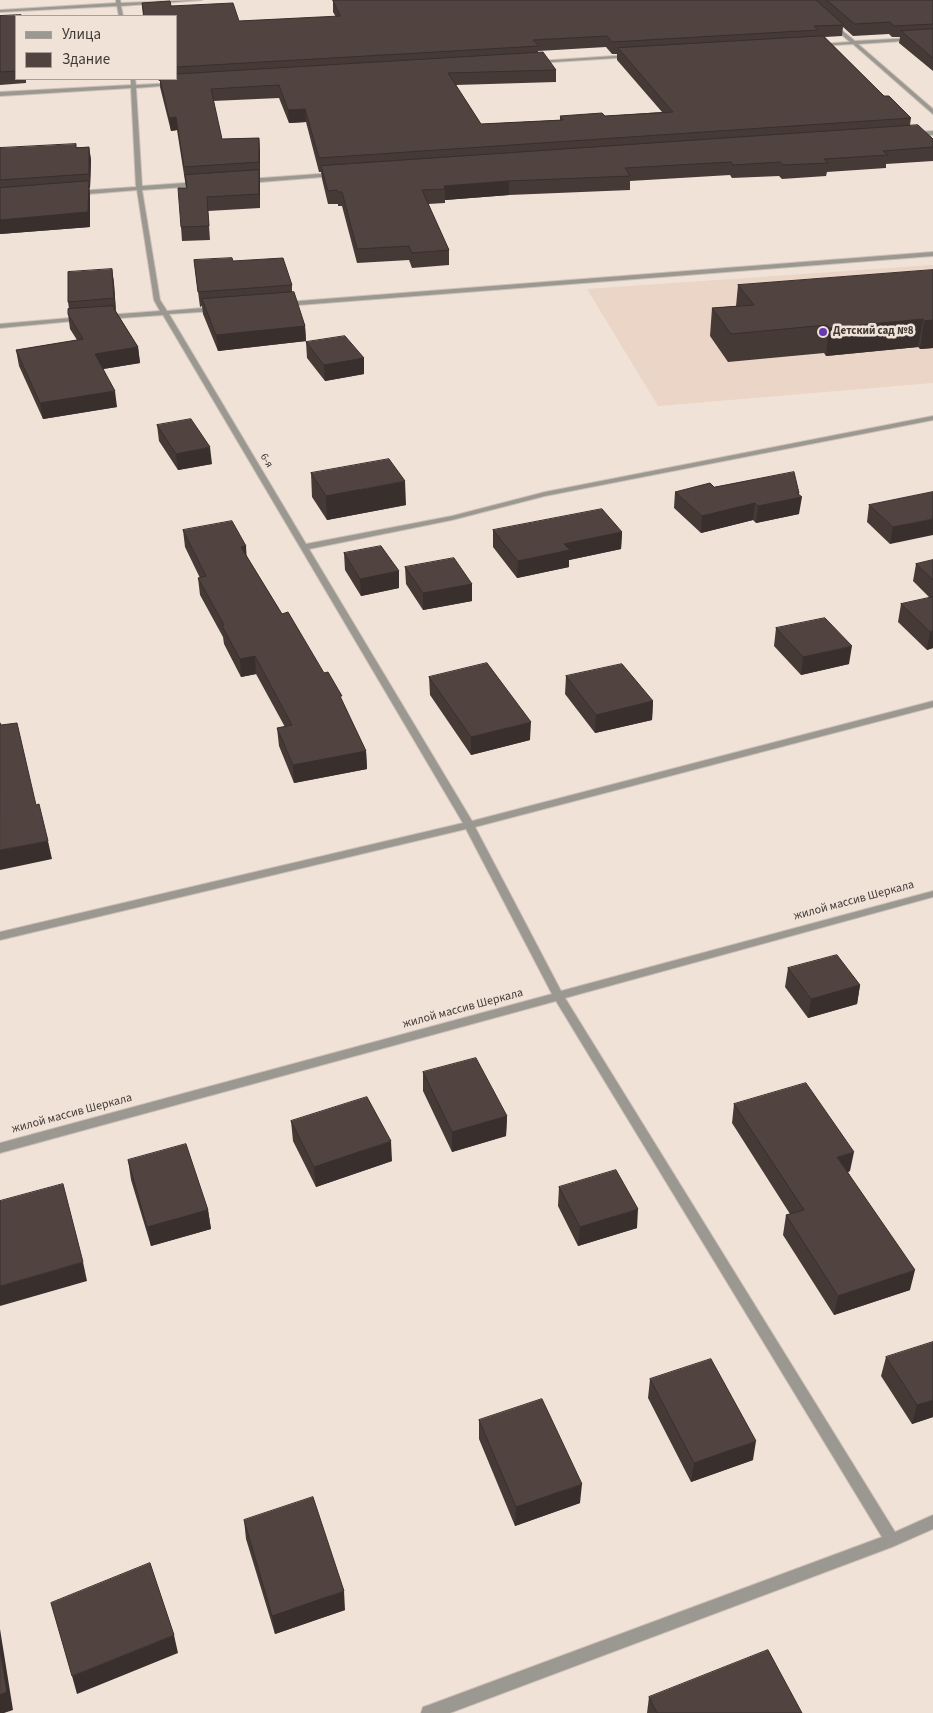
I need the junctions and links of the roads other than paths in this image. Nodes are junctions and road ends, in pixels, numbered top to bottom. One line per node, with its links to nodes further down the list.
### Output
1 (200, 0): 2 (street)
2 (119, 2): 3 (street); 4 (street)
3 (0, 11)
4 (121, 15)
5 (827, 18): 7 (street)
6 (933, 38): 7 (street)
7 (854, 43): 8 (street); 14 (street)
8 (814, 45)
9 (637, 56): 10 (street)
10 (528, 62)
11 (133, 82): 12 (street); 13 (street); 20 (street, 6-я)
12 (183, 83)
13 (0, 94)
14 (933, 112)
15 (933, 132): 16 (street)
16 (903, 135)
17 (338, 174): 18 (street)
18 (238, 181)
19 (209, 183): 20 (street)
20 (139, 188): 21 (street); 25 (street, 6-я)
21 (70, 193)
22 (933, 254): 23 (street)
23 (283, 304)
24 (224, 308): 25 (street)
25 (165, 313): 26 (street); 30 (street, 6-я)
26 (97, 318)
27 (87, 319): 28 (street)
28 (0, 326)
29 (933, 418): 30 (street)
30 (305, 547): 32 (street, 6-я)
31 (933, 704): 32 (street)
32 (469, 825): 34 (street); 35 (street, 6-я)
33 (933, 894): 35 (street, жилой массив Шеркала)
34 (0, 936)
35 (558, 997): 36 (street, жилой массив Шеркала); 38 (street, 6-я)
36 (0, 1148)
37 (933, 1522): 38 (street)
38 (892, 1540): 39 (street)
39 (429, 1713)

